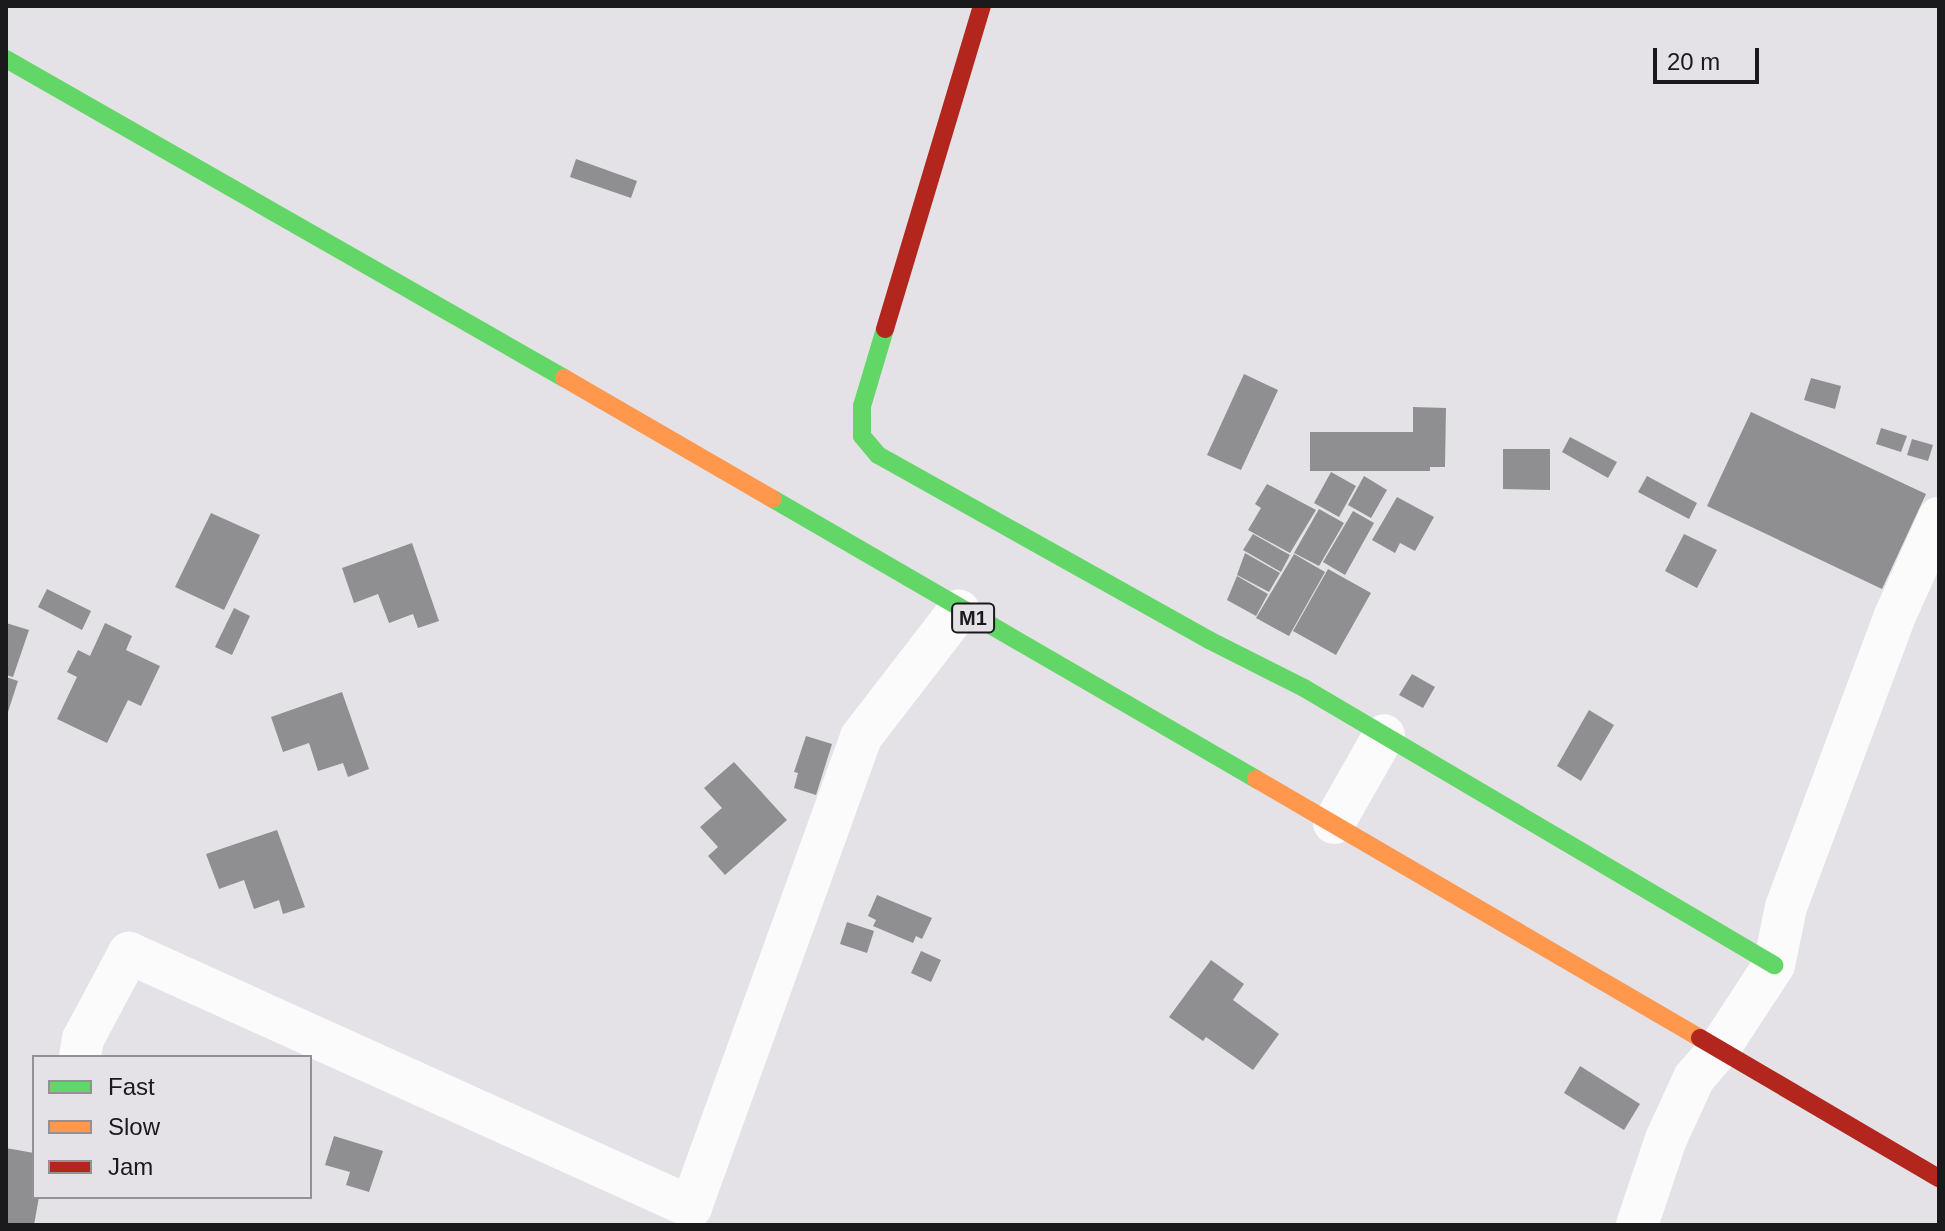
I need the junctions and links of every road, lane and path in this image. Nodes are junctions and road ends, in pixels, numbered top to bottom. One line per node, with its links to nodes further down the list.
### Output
1 (982, 6): 5 (main road)
2 (6, 59): 4 (main road, M1)
3 (1939, 518): 7 (street)
4 (959, 610): 6 (main road, M1); 9 (street)
5 (1384, 735): 6 (street); 7 (main road)
6 (1334, 823): 8 (main road, M1)
7 (1774, 965): 8 (street)
8 (1719, 1049): 10 (main road, M1); 11 (street)
9 (80, 1055)
10 (1939, 1178)
11 (1637, 1225)

